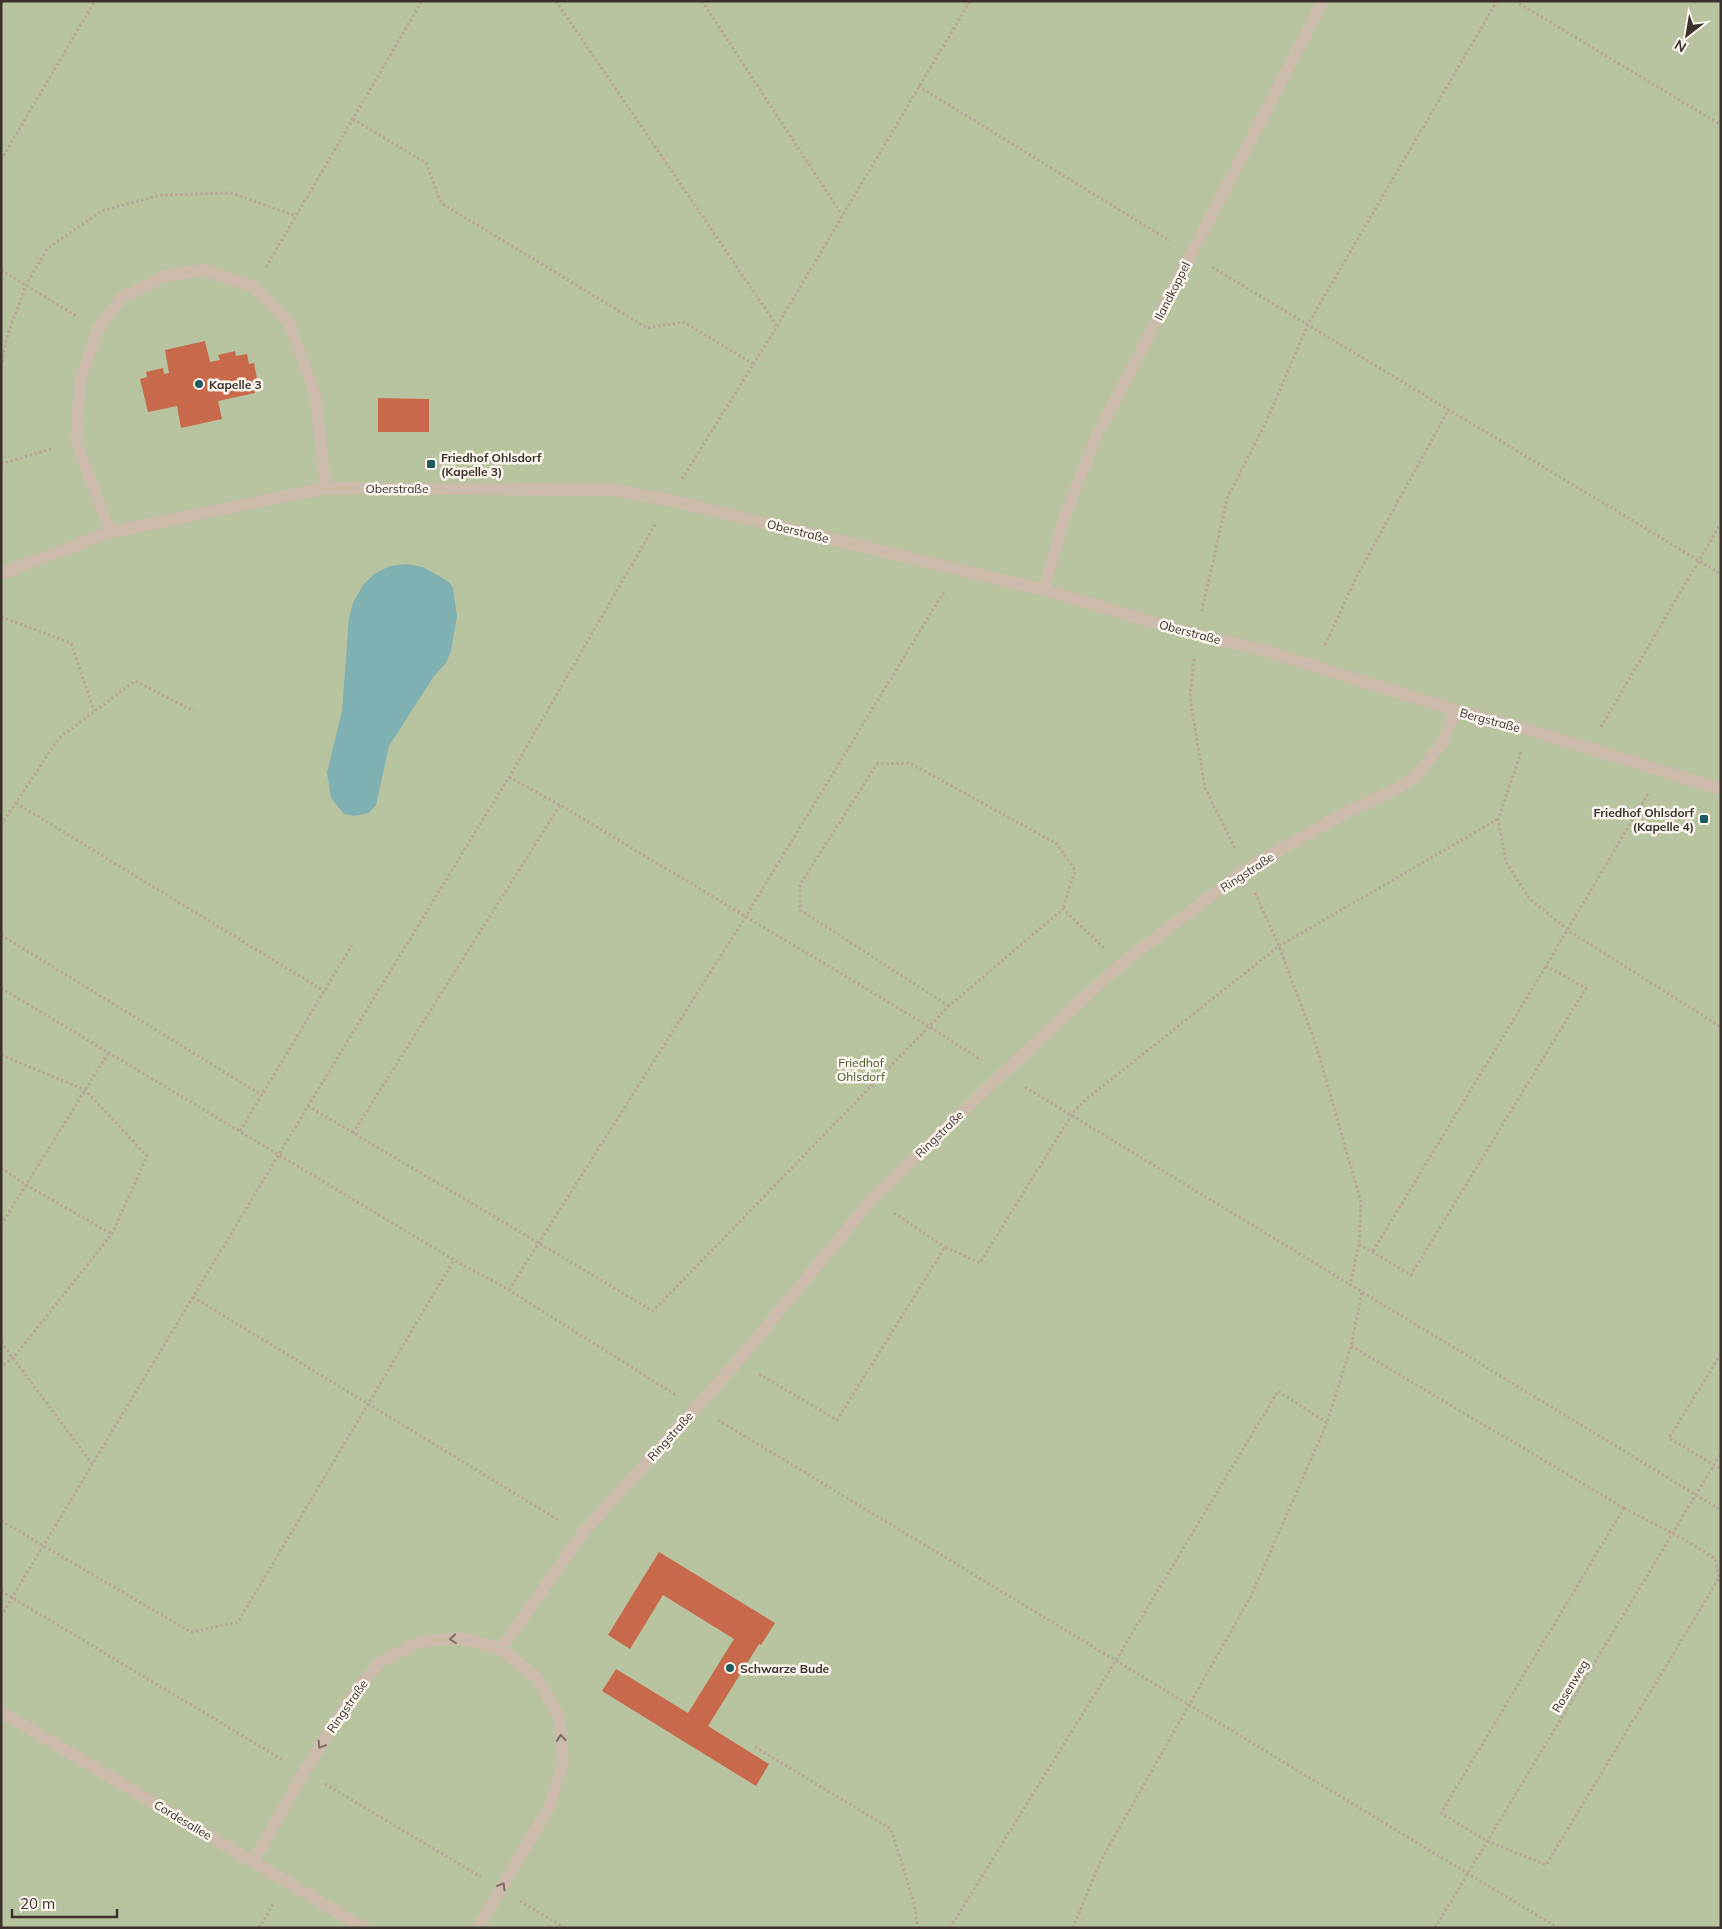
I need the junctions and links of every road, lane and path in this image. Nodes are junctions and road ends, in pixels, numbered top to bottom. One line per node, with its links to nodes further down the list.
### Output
1 (95, 1): 12 (path)
2 (422, 1): 10 (path)
3 (556, 1): 20 (path)
4 (702, 1): 13 (path)
5 (970, 1): 9 (path)
6 (1323, 1): 15 (street, Ilandkoppel)
7 (1498, 1): 19 (path)
8 (1515, 1): 11 (path)
9 (918, 86): 13 (path); 15 (path)
10 (353, 119): 14 (path); 22 (path)
11 (1721, 125)
12 (1, 160)
13 (842, 215): 20 (path)
14 (296, 216): 17 (path); 18 (path)
15 (1191, 254): 19 (path); 35 (street, Ilandkoppel)
16 (1, 270): 17 (path)
17 (26, 285): 21 (path); 23 (path)
18 (254, 287): 21 (street); 27 (street)
19 (1308, 324): 24 (path); 37 (path)
20 (777, 326): 22 (path)
21 (98, 330): 25 (street)
22 (753, 364): 28 (path)
23 (1, 367)
24 (1449, 409): 31 (path); 39 (path)
25 (76, 441): 26 (path); 30 (street)
26 (1, 464)
27 (326, 488): 28 (street, Oberstraße); 30 (street, Oberstraße)
28 (669, 500): 32 (street, Oberstraße); 46 (path)
29 (1721, 523): 31 (path)
30 (110, 532): 33 (street, Oberstraße)
31 (1698, 560): 34 (path); 44 (path)
32 (958, 569): 35 (street, Oberstraße); 54 (path)
33 (1, 574)
34 (1721, 574)
35 (1044, 590): 37 (street, Oberstraße)
36 (1, 617): 41 (path)
37 (1197, 634): 38 (street, Oberstraße); 52 (path)
38 (1260, 649): 39 (street, Bergstraße)
39 (1315, 666): 40 (street, Bergstraße)
40 (1455, 710): 43 (street, Bergstraße); 52 (street, Ringstraße)
41 (94, 711): 42 (path); 48 (path)
42 (194, 711)
43 (1529, 730): 44 (street, Bergstraße); 50 (path)
44 (1588, 749): 45 (street, Bergstraße)
45 (1661, 771): 47 (street, Bergstraße); 55 (path)
46 (509, 777): 49 (path); 71 (path)
47 (1721, 789)
48 (16, 803): 51 (path); 62 (path)
49 (560, 804): 54 (path); 74 (path)
50 (1498, 819): 55 (path); 58 (path)
51 (1, 825)
52 (1245, 870): 58 (path); 59 (street, Ringstraße)
53 (1064, 908): 59 (path); 63 (path); 63 (path)
54 (746, 916): 64 (path); 81 (path)
55 (1568, 931): 60 (path); 65 (path)
56 (1, 935): 70 (path)
57 (352, 945): 62 (path)
58 (1279, 946): 72 (path); 82 (path)
59 (1120, 964): 68 (street, Ringstraße)
60 (1546, 966): 84 (path); 84 (path)
61 (1, 988): 66 (path)
62 (324, 991): 70 (path)
63 (949, 1006): 64 (path)
64 (930, 1027): 68 (path); 81 (path)
65 (1721, 1027)
66 (109, 1052): 69 (path); 73 (path)
67 (1, 1055): 69 (path)
68 (1002, 1074): 72 (path); 78 (street, Ringstraße)
69 (85, 1090): 77 (path); 80 (path)
70 (262, 1095): 73 (path)
71 (308, 1106): 74 (path); 75 (path)
72 (1072, 1114): 83 (path); 86 (path)
73 (240, 1131): 75 (path)
74 (353, 1133): 81 (path)
75 (279, 1154): 85 (path); 89 (path)
76 (1, 1168): 77 (path)
77 (26, 1186): 79 (path); 80 (path)
78 (873, 1198): 83 (path); 94 (street, Ringstraße)
79 (1, 1225)
80 (112, 1234): 93 (path)
81 (537, 1244): 87 (path)
82 (1359, 1244): 84 (path); 86 (path)
83 (945, 1247): 94 (path)
84 (1373, 1251)
85 (454, 1260): 87 (path); 96 (path)
86 (1350, 1285): 88 (path)
87 (509, 1290): 97 (path)
88 (1362, 1292): 91 (path); 103 (path)
89 (193, 1298): 96 (path); 100 (path)
90 (1, 1342): 93 (path)
91 (1351, 1346): 98 (path); 104 (path)
92 (1721, 1354): 101 (path)
93 (13, 1358): 95 (path); 100 (path)
94 (737, 1362): 97 (street, Ringstraße)
95 (1, 1366)
96 (367, 1404): 107 (path); 109 (path)
97 (696, 1408): 107 (street, Ringstraße); 114 (path)
98 (1327, 1423): 114 (path); 115 (path)
99 (1721, 1453): 101 (path, Rosenweg)
100 (92, 1465): 109 (path)
101 (1714, 1465): 102 (path); 103 (path, Rosenweg)
102 (1721, 1469)
103 (1695, 1494): 105 (path); 108 (path, Rosenweg)
104 (1624, 1508): 108 (path); 119 (path)
105 (1721, 1510)
106 (1, 1521): 109 (path)
107 (582, 1534): 113 (street, Ringstraße)
108 (1670, 1534): 119 (path, Rosenweg); 119 (path)
109 (44, 1546): 111 (path)
110 (1, 1591): 111 (path)
111 (13, 1598): 112 (path); 118 (path)
112 (1, 1616)
113 (501, 1649): 118 (street, Ringstraße, one-way to 118); 122 (street, Ringstraße, one-way to 113)
114 (1116, 1660): 115 (path); 127 (path)
115 (1188, 1704): 121 (path); 128 (path)
116 (1, 1712): 120 (street, Cordesallee)
117 (755, 1748): 126 (path)
118 (304, 1772): 120 (street, Ringstraße); 122 (path)
119 (1487, 1842): 121 (path, Rosenweg)
120 (253, 1862): 123 (street, Cordesallee)
121 (1468, 1874): 129 (path, Rosenweg); 130 (path)
122 (500, 1889): 124 (street, Ringstraße); 125 (path)
123 (356, 1926)
124 (478, 1928)
125 (565, 1928)
126 (918, 1928)
127 (950, 1928)
128 (1073, 1928)
129 (1435, 1928)
130 (1558, 1928)

